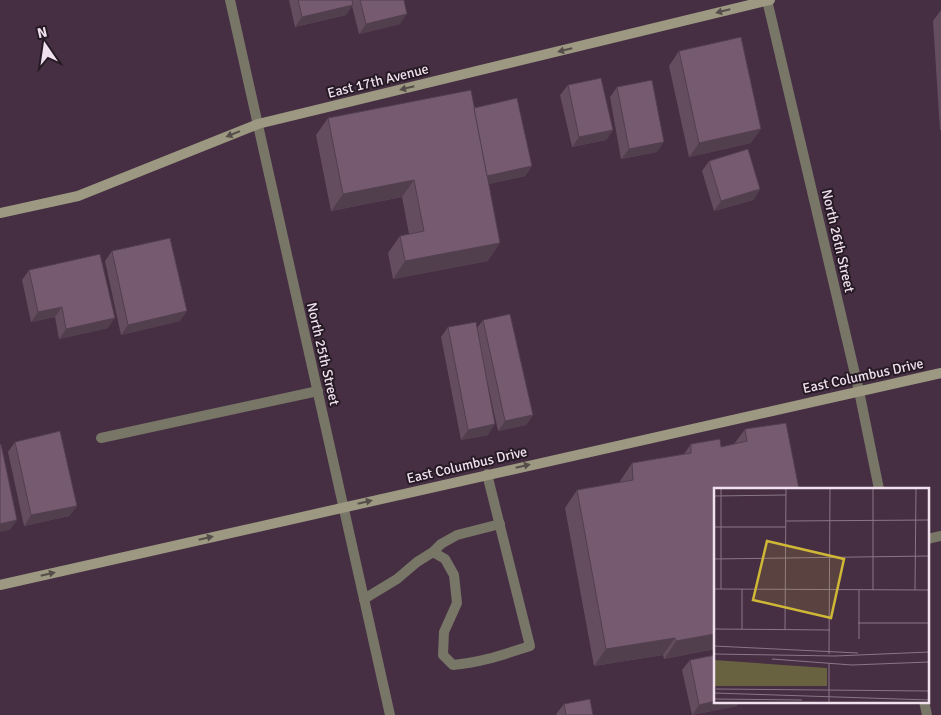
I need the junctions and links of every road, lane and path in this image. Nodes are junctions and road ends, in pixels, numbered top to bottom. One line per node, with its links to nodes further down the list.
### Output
1 (230, 0): 3 (street, North 25th Street)
2 (768, 0): 3 (main road, East 17th Avenue, one-way to 3); 7 (street, North 26th Street)
3 (258, 124): 4 (main road, East 17th Avenue, one-way to 4); 6 (street, North 25th Street)
4 (0, 214)
5 (941, 373): 7 (main road, East Columbus Drive)
6 (318, 391): 8 (street); 11 (street, North 25th Street)
7 (859, 391): 9 (main road, East Columbus Drive, one-way to 7); 10 (street, North 26th Street)
8 (101, 438)
9 (487, 474): 11 (main road, East Columbus Drive, one-way to 9); 12 (street)
10 (879, 488)
11 (343, 507): 16 (main road, East Columbus Drive, one-way to 11); 17 (street, North 25th Street)
12 (500, 524): 15 (street); 15 (street)
13 (941, 536): 14 (street)
14 (928, 538)
15 (433, 552): 17 (street)
16 (0, 585)
17 (364, 599): 19 (street, North 25th Street)
18 (924, 702): 20 (street)
19 (390, 715)
20 (927, 715)

